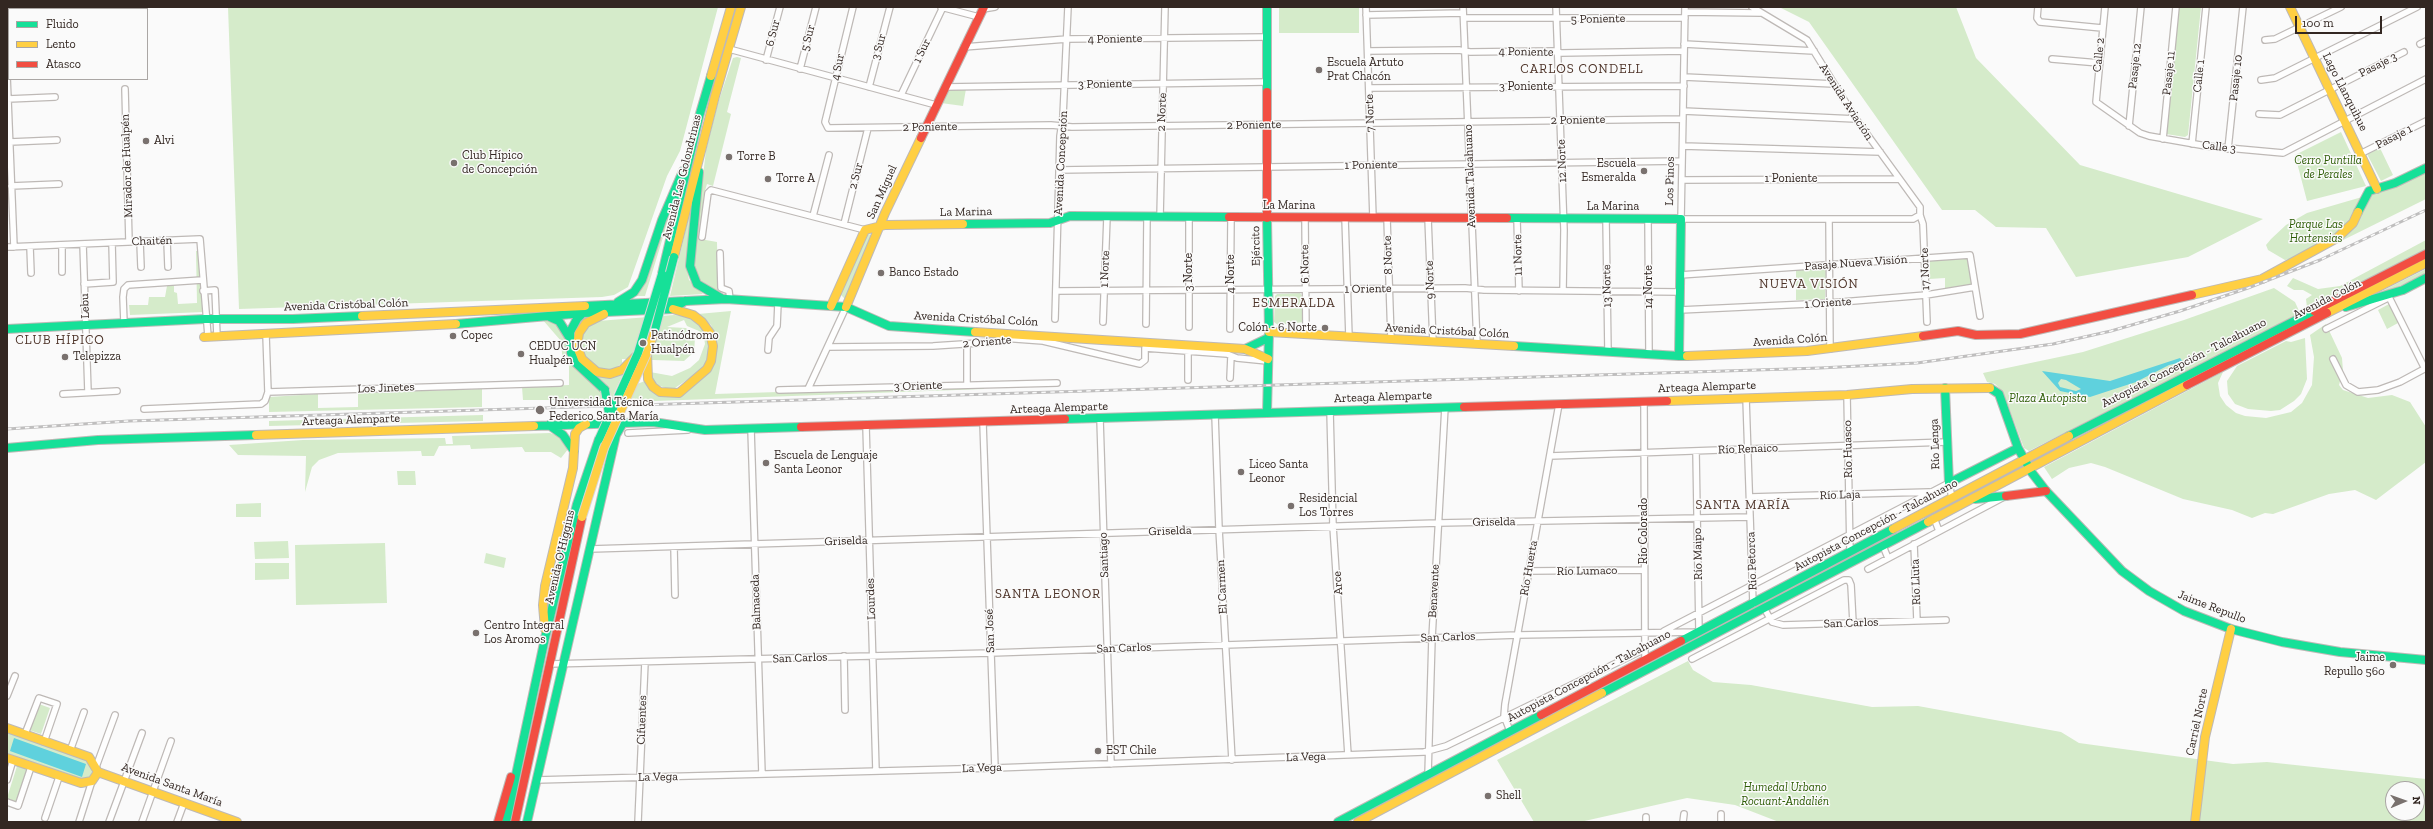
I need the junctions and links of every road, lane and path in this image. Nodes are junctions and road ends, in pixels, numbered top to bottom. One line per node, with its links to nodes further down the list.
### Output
1 (47, 7): 25 (street)
2 (731, 7): 103 (main road, Avenida Las Golondrinas)
3 (741, 7): 43 (main road, Avenida Las Golondrinas)
4 (780, 7): 52 (street, 6 Sur)
5 (816, 7): 54 (street, 5 Sur)
6 (853, 7): 57 (street, 4 Sur)
7 (890, 7): 65 (street, 3 Sur)
8 (942, 7): 31 (street); 72 (street, 1 Sur)
9 (995, 7): 26 (street)
10 (1068, 7): 37 (street, Avenida Concepción)
11 (1165, 7): 36 (street, 2 Norte)
12 (1267, 7): 35 (main road, Ejército)
13 (1366, 7): 30 (street, 7 Norte)
14 (1556, 7): 32 (street, 12 Norte)
15 (1752, 7): 29 (street, Avenida Aviación)
16 (2038, 7): 33 (street)
17 (2104, 7): 33 (street, Calle 2)
18 (2142, 7): 90 (street, Pasaje 12)
19 (2176, 7): 93 (street, Pasaje 11)
20 (2206, 7): 96 (street, Calle 1)
21 (2243, 7): 99 (street, Pasaje 10)
22 (2290, 7): 34 (main road, Lago Llanquihue)
23 (2341, 7): 34 (street)
24 (2417, 7): 51 (street)
25 (36, 8)
26 (983, 8): 31 (main road, San Miguel)
27 (1685, 12): 29 (street, 5 Poniente); 32 (street, 5 Poniente); 40 (street, Los Pinos)
28 (1463, 13): 30 (street, 5 Poniente); 32 (street, 5 Poniente); 44 (street, Avenida Talcahuano)
29 (1763, 13): 46 (street, Avenida Aviación)
30 (1366, 15): 47 (street, 7 Norte)
31 (979, 17): 42 (main road, San Miguel)
32 (1556, 18): 48 (street, 12 Norte)
33 (2102, 28): 53 (street, Calle 2)
34 (2299, 28): 38 (street); 51 (main road, Lago Llanquihue)
35 (1267, 37): 36 (street, 4 Poniente); 60 (main road, Ejército)
36 (1164, 38): 37 (street, 4 Poniente); 61 (street, 2 Norte)
37 (1067, 39): 42 (street, 4 Poniente); 62 (street, Avenida Concepción)
38 (2265, 40)
39 (2426, 41): 41 (street)
40 (1684, 44): 45 (street, Los Pinos); 46 (street)
41 (2420, 44)
42 (964, 47): 66 (main road, San Miguel)
43 (729, 49): 52 (street, 2 Poniente); 98 (main road, Avenida Las Golondrinas)
44 (1465, 51): 47 (street, 4 Poniente); 48 (street, 4 Poniente); 67 (street, Avenida Talcahuano)
45 (1684, 51): 48 (street, 4 Poniente); 56 (street, Los Pinos)
46 (1814, 51): 63 (street, Avenida Aviación)
47 (1368, 52): 69 (street, 7 Norte)
48 (1558, 52): 68 (street, 12 Norte)
49 (2404, 52): 71 (street, Pasaje 3)
50 (2052, 58): 53 (street)
51 (2314, 58): 59 (street); 71 (main road, Lago Llanquihue)
52 (766, 60): 54 (street, 2 Poniente)
53 (2099, 63): 75 (street, Calle 2)
54 (800, 68): 57 (street, 2 Poniente)
55 (7, 75): 74 (street)
56 (1684, 77): 63 (street); 64 (street, Los Pinos)
57 (836, 78): 65 (street, 2 Poniente); 87 (street, 4 Sur)
58 (2426, 79): 81 (street, Calle 3)
59 (2261, 80)
60 (1266, 82): 61 (street, 3 Poniente); 86 (main road, Ejército)
61 (1163, 83): 62 (street, 3 Poniente); 89 (street, 2 Norte)
62 (1065, 84): 66 (street, 3 Poniente); 88 (street, Avenida Concepción)
63 (1834, 84): 80 (street, Avenida Aviación)
64 (1684, 86): 68 (street, 3 Poniente); 77 (street, Los Pinos)
65 (868, 87): 72 (street, 2 Poniente)
66 (945, 87): 76 (main road, San Miguel)
67 (1466, 87): 68 (street, 3 Poniente); 69 (street, 3 Poniente); 84 (street, Avenida Talcahuano)
68 (1559, 87): 82 (street, 12 Norte)
69 (1369, 88): 85 (street, 7 Norte)
70 (125, 89): 143 (street, Mirador de Hualpén)
71 (2330, 89): 78 (street, Pasaje 3); 81 (main road, Lago Llanquihue)
72 (901, 96): 76 (street, 2 Poniente)
73 (55, 97): 74 (street)
74 (8, 99): 95 (street)
75 (2096, 102): 90 (street, Calle 3)
76 (936, 105): 91 (main road, San Miguel)
77 (1683, 110): 79 (street, Los Pinos); 80 (street)
78 (2259, 114)
79 (1683, 119): 82 (street, 2 Poniente); 97 (street, Los Pinos)
80 (1856, 119): 100 (street, Avenida Aviación)
81 (2345, 120): 99 (street, Calle 3); 101 (main road, Lago Llanquihue)
82 (1560, 121): 84 (street, 2 Poniente); 105 (street, 12 Norte)
83 (2426, 121): 101 (street, Pasaje 1)
84 (1468, 122): 85 (street, 2 Poniente); 106 (street, Avenida Talcahuano)
85 (1370, 123): 86 (street, 2 Poniente); 107 (street, 7 Norte)
86 (1266, 124): 89 (street, 2 Poniente); 108 (main road, Ejército)
87 (826, 126): 92 (street, 2 Poniente)
88 (1061, 126): 89 (street, 2 Poniente); 91 (street, 2 Poniente); 111 (street, Avenida Concepción)
89 (1162, 126): 109 (street, 2 Norte)
90 (2130, 126): 93 (street, Calle 3)
91 (926, 127): 92 (street, 2 Poniente); 139 (main road, San Miguel)
92 (868, 128): 138 (street, 2 Sur)
93 (2163, 139): 96 (street, Calle 3)
94 (57, 140): 95 (street)
95 (10, 142): 115 (street)
96 (2192, 144): 99 (street, Calle 3)
97 (1683, 146): 100 (street); 104 (street, Los Pinos)
98 (701, 148): 153 (main road, Avenida Las Golondrinas); 187 (main road)
99 (2228, 149)
100 (1880, 152): 112 (street, Avenida Aviación)
101 (2362, 153): 116 (main road, Lago Llanquihue)
102 (829, 155): 118 (street)
103 (689, 157): 153 (main road, Avenida Las Golondrinas); 191 (main road)
104 (1682, 161): 105 (street, 1 Poniente); 113 (street, Los Pinos)
105 (1562, 163): 106 (street, 1 Poniente); 132 (street, 12 Norte)
106 (1470, 164): 107 (street, 1 Poniente); 130 (street, Avenida Talcahuano)
107 (1371, 165): 108 (street, 1 Poniente); 127 (street, 7 Norte)
108 (1267, 167): 109 (street, 1 Poniente); 124 (main road, Ejército)
109 (1161, 168): 111 (street, 1 Poniente); 121 (street, 2 Norte)
110 (2426, 168): 116 (main road)
111 (1059, 170): 137 (street, Avenida Concepción)
112 (1899, 179): 113 (street, 1 Poniente); 117 (street, Avenida Aviación)
113 (1682, 180): 135 (street, Los Pinos)
114 (59, 184): 115 (street)
115 (12, 186): 149 (street)
116 (2373, 190): 226 (main road, Avenida Colón)
117 (1920, 215): 136 (street, La Marina); 154 (street, 17 Norte)
118 (813, 216): 138 (street, La Marina); 141 (street, La Marina)
119 (1107, 217): 120 (main road, La Marina); 137 (main road, La Marina); 178 (street, 1 Norte)
120 (1147, 217): 121 (main road, La Marina); 170 (street)
121 (1160, 217): 122 (main road, La Marina)
122 (1189, 218): 123 (main road, La Marina); 171 (street, 3 Norte)
123 (1231, 218): 124 (main road, La Marina); 172 (street, 4 Norte)
124 (1267, 218): 125 (main road, La Marina); 173 (main road, Ejército)
125 (1305, 218): 126 (main road, La Marina); 174 (street, 6 Norte)
126 (1345, 218): 127 (main road, La Marina); 167 (street)
127 (1373, 218): 128 (main road, La Marina)
128 (1387, 218): 129 (main road, La Marina); 168 (street, 8 Norte)
129 (1428, 218): 130 (main road, La Marina); 166 (street, 9 Norte)
130 (1472, 218): 131 (main road, La Marina); 169 (street, Avenida Talcahuano)
131 (1518, 219): 132 (main road, La Marina); 179 (street, 11 Norte)
132 (1564, 219): 133 (main road, La Marina); 180 (street, 12 Norte)
133 (1606, 219): 134 (main road, La Marina); 181 (street, 13 Norte)
134 (1648, 219): 135 (main road, La Marina); 182 (street, 14 Norte)
135 (1681, 219): 136 (street, La Marina); 161 (main road, Los Pinos)
136 (1829, 219): 156 (street)
137 (1058, 220): 139 (main road, La Marina); 177 (street, Avenida Concepción)
138 (844, 224): 140 (street, La Marina)
139 (879, 227): 140 (main road, La Marina); 193 (main road, San Miguel)
140 (866, 230): 192 (main road, San Miguel)
141 (702, 237)
142 (167, 241): 144 (street, Chaitén); 158 (street); 163 (street, Chaitén)
143 (129, 242): 144 (street, Chaitén); 145 (street, Chaitén)
144 (140, 242): 157 (street)
145 (112, 243): 146 (street, Chaitén); 164 (street)
146 (83, 244): 147 (street, Chaitén); 164 (street, Lebu)
147 (62, 245): 148 (street, Chaitén); 159 (street)
148 (30, 246): 149 (street, Chaitén); 160 (street)
149 (14, 247): 150 (street, Chaitén)
150 (7, 248)
151 (720, 253): 187 (street)
152 (2426, 254): 279 (main road, Autopista Concepción - Talcahuano)
153 (670, 257): 230 (main road, Avenida Las Golondrinas, bridge)
154 (1925, 258): 156 (street, Pasaje Nueva Visión); 165 (street, Pasaje Nueva Visión); 184 (street, 17 Norte)
155 (2426, 263): 198 (main road, Avenida Colón)
156 (1830, 264): 161 (street, Pasaje Nueva Visión); 189 (street)
157 (141, 266)
158 (168, 267)
159 (62, 272)
160 (31, 273)
161 (1680, 275): 183 (main road, Los Pinos)
162 (2426, 278): 175 (main road)
163 (202, 280): 176 (street, Chaitén); 206 (street)
164 (84, 284): 208 (street, Lebu)
165 (1975, 287): 184 (street, 1 Oriente); 199 (street, Pasaje Nueva Visión)
166 (1431, 288): 168 (street, 1 Oriente); 169 (street, 1 Oriente); 221 (street, 9 Norte)
167 (1348, 289): 168 (street, 1 Oriente); 174 (street, 1 Oriente); 219 (street)
168 (1389, 289): 220 (street, 8 Norte)
169 (1475, 289): 179 (street, 1 Oriente); 223 (street, Avenida Talcahuano)
170 (1147, 290): 171 (street, 1 Oriente); 178 (street, 1 Oriente); 207 (street)
171 (1189, 290): 172 (street, 1 Oriente); 209 (street, 3 Norte)
172 (1230, 290): 173 (street, 1 Oriente); 212 (street, 4 Norte)
173 (1268, 290): 174 (street, 1 Oriente); 215 (main road, Ejército)
174 (1306, 290): 213 (street, 6 Norte)
175 (2403, 290): 185 (street); 198 (main road)
176 (203, 291): 201 (street, Chaitén); 203 (street)
177 (1056, 291): 178 (street, 1 Oriente); 202 (street, Avenida Concepción)
178 (1104, 291): 204 (street, 1 Norte)
179 (1519, 291): 180 (street, 1 Oriente)
180 (1563, 291): 181 (street, 1 Oriente)
181 (1607, 291): 182 (street, 1 Oriente); 229 (street, 13 Norte)
182 (1649, 292): 183 (street, 1 Oriente); 232 (street, 14 Norte)
183 (1680, 292): 195 (main road, Los Pinos)
184 (1926, 295): 189 (street, 1 Oriente); 205 (street, 17 Norte)
185 (2389, 297): 211 (street); 238 (street)
186 (686, 300): 187 (main road, Avenida Cristóbal Colón); 191 (main road, Avenida Cristóbal Colón); 194 (main road)
187 (728, 300): 188 (main road, Avenida Cristóbal Colón)
188 (778, 303): 192 (main road, Avenida Cristóbal Colón); 227 (street)
189 (1829, 303): 195 (street, 1 Oriente); 226 (street)
190 (599, 304): 191 (main road, Avenida Cristóbal Colón); 197 (main road); 203 (main road, Avenida Cristóbal Colón)
191 (614, 304)
192 (831, 306): 193 (main road, Avenida Cristóbal Colón)
193 (846, 307): 224 (street, San Miguel); 225 (main road, Avenida Cristóbal Colón)
194 (673, 309): 196 (main road, Avenida Cristóbal Colón); 230 (main road)
195 (1680, 310): 234 (main road, Los Pinos)
196 (611, 312): 197 (main road, Avenida Cristóbal Colón); 230 (main road, bridge)
197 (583, 313): 200 (main road, Avenida Cristóbal Colón); 218 (main road)
198 (2324, 314): 235 (main road, Avenida Colón)
199 (1980, 316)
200 (550, 317): 214 (main road, Avenida Cristóbal Colón); 218 (main road)
201 (205, 319): 203 (main road, Avenida Cristóbal Colón); 206 (main road, Avenida Cristóbal Colón); 216 (street, Chaitén)
202 (1055, 319)
203 (216, 320): 217 (street)
204 (1103, 322)
205 (1927, 322)
206 (124, 323): 208 (main road, Avenida Cristóbal Colón)
207 (1146, 324)
208 (85, 325): 210 (main road, Avenida Cristóbal Colón); 248 (street, Lebu)
209 (1189, 327)
210 (7, 329)
211 (2326, 329)
212 (1230, 330)
213 (1306, 334): 215 (main road, Avenida Cristóbal Colón); 219 (main road, Avenida Cristóbal Colón)
214 (266, 335): 217 (main road, Avenida Cristóbal Colón); 249 (street)
215 (1268, 335): 225 (main road); 237 (main road, Ejército)
216 (206, 336): 217 (main road, Avenida Cristóbal Colón)
217 (217, 336)
218 (569, 337): 260 (main road, bridge)
219 (1349, 337): 220 (main road, Avenida Cristóbal Colón)
220 (1391, 339): 221 (main road, Avenida Cristóbal Colón)
221 (1433, 342): 223 (main road, Avenida Cristóbal Colón)
222 (967, 344): 224 (street, 2 Oriente); 228 (street, 2 Oriente); 243 (street)
223 (1477, 344): 229 (main road, Avenida Cristóbal Colón)
224 (828, 347): 245 (street, San Miguel)
225 (1245, 349): 237 (main road, Avenida Cristóbal Colón)
226 (1830, 349): 234 (main road, Avenida Colón)
227 (768, 350)
228 (1188, 352): 233 (street); 240 (street)
229 (1608, 352): 231 (main road, Avenida Cristóbal Colón)
230 (642, 353): 260 (main road, Avenida O'Higgins, bridge); 289 (main road, Avenida O'Higgins, bridge)
231 (1623, 353): 232 (main road, Avenida Colón)
232 (1649, 354): 234 (main road, Avenida Colón)
233 (1231, 356): 237 (street); 239 (street)
234 (1679, 356)
235 (2240, 357): 280 (main road, Autopista Concepción - Talcahuano)
236 (2333, 359): 238 (street)
237 (1268, 360): 258 (main road, Ejército)
238 (2426, 369)
239 (1230, 378)
240 (1188, 380)
241 (560, 383): 249 (street, Los Jinetes)
242 (1057, 383): 243 (street, 3 Oriente)
243 (967, 384): 245 (street, 3 Oriente)
244 (1945, 388): 251 (main road, Arteaga Alemparte); 270 (main road, Río Lenga); 273 (main road, Arteaga Alemparte)
245 (808, 389): 246 (street, 3 Oriente)
246 (778, 390)
247 (117, 391): 248 (street)
248 (88, 392): 250 (street)
249 (268, 392): 256 (street)
250 (63, 394)
251 (1847, 395): 252 (main road, Arteaga Alemparte); 271 (street, Río Huasco)
252 (1746, 398): 253 (main road, Arteaga Alemparte); 274 (street, Río Petorca)
253 (1644, 401): 254 (main road, Arteaga Alemparte); 277 (street, Río Colorado)
254 (1559, 404): 255 (main road, Arteaga Alemparte); 278 (street, Río Huerta)
255 (1445, 407): 257 (main road, Arteaga Alemparte); 295 (street, Benavente)
256 (144, 409)
257 (1330, 411): 258 (main road, Arteaga Alemparte); 296 (street, Arce)
258 (1267, 413): 259 (main road, Arteaga Alemparte)
259 (1215, 415): 261 (main road, Arteaga Alemparte); 297 (street, El Carmen)
260 (609, 416): 289 (main road, Avenida O'Higgins, bridge)
261 (1100, 418): 262 (main road, Arteaga Alemparte); 300 (street, Santiago)
262 (983, 422): 266 (main road, Arteaga Alemparte); 301 (street, San José)
263 (623, 423): 264 (main road, Arteaga Alemparte); 267 (main road, Arteaga Alemparte); 307 (main road)
264 (586, 424): 265 (main road, Arteaga Alemparte); 275 (main road)
265 (549, 426): 272 (main road, Arteaga Alemparte); 275 (main road)
266 (866, 426): 268 (main road, Arteaga Alemparte); 302 (street, Lourdes)
267 (695, 429): 268 (main road, Arteaga Alemparte); 269 (street, Arteaga Alemparte)
268 (751, 429): 303 (street, Balmaceda)
269 (628, 433)
270 (1947, 442): 271 (street, Río Renaico); 281 (main road, Río Lenga)
271 (1848, 446): 274 (street, Río Renaico); 284 (street, Río Huasco)
272 (7, 448)
273 (2018, 448): 279 (main road, Arteaga Alemparte); 281 (main road)
274 (1748, 450): 276 (street, Río Renaico); 286 (street, Río Petorca)
275 (574, 451): 327 (main road)
276 (1696, 451): 277 (street, Río Renaico); 291 (street, Río Maipo)
277 (1644, 453): 278 (street, Río Renaico); 293 (street, Río Colorado)
278 (1550, 456): 294 (street, Río Huerta)
279 (2024, 460): 280 (main road, Jaime Repullo); 287 (main road, Autopista Concepción - Talcahuano)
280 (2029, 469): 282 (main road, Jaime Repullo); 288 (main road, Autopista Concepción - Talcahuano)
281 (1949, 482): 283 (street); 287 (street, Río Lenga)
282 (2046, 491): 285 (main road); 322 (main road, Jaime Repullo)
283 (1931, 492): 284 (street, Río Laja); 299 (street)
284 (1849, 494): 286 (street, Río Laja); 299 (street, Río Huasco)
285 (2006, 496): 288 (main road); 298 (street)
286 (1750, 497): 290 (street, Río Petorca)
287 (1952, 498): 308 (main road, Autopista Concepción - Talcahuano)
288 (1968, 500): 292 (main road, Autopista Concepción - Talcahuano)
289 (578, 517): 327 (main road, Avenida O'Higgins); 341 (main road, Avenida O'Higgins)
290 (1750, 517): 291 (street, Griselda); 313 (street, Río Petorca)
291 (1697, 518): 293 (street, Griselda); 317 (street, Río Maipo)
292 (1934, 518): 298 (street); 306 (main road, Autopista Concepción - Talcahuano)
293 (1644, 519): 294 (street, Griselda); 311 (street, Río Colorado)
294 (1537, 521): 295 (street, Griselda); 312 (street, Río Huerta)
295 (1438, 523): 296 (street, Griselda); 328 (street, Benavente)
296 (1333, 526): 297 (street, Griselda); 329 (street, Arce)
297 (1219, 530): 300 (street, Griselda); 330 (street, El Carmen)
298 (1939, 531): 304 (street)
299 (1850, 533): 308 (street, Río Huasco); 313 (street)
300 (1104, 534): 301 (street, Griselda); 331 (street, Santiago)
301 (987, 538): 302 (street, Griselda); 333 (street, San José)
302 (870, 541): 303 (street, Griselda); 335 (street, Lourdes)
303 (754, 544): 305 (street, Griselda); 336 (street, Balmaceda)
304 (1914, 544): 309 (street); 320 (street, Río Lluta)
305 (674, 546): 307 (street, Griselda); 314 (street)
306 (1883, 546): 309 (street); 316 (main road, Autopista Concepción - Talcahuano)
307 (590, 549): 342 (main road)
308 (1850, 552): 315 (main road, Autopista Concepción - Talcahuano)
309 (1888, 558): 310 (street)
310 (1868, 569)
311 (1644, 570): 312 (street, Río Lumaco); 323 (street, Río Colorado)
312 (1529, 571): 326 (street, Río Huerta)
313 (1752, 584): 315 (street, Río Petorca); 317 (street)
314 (675, 595)
315 (1753, 604): 325 (main road, Autopista Concepción - Talcahuano)
316 (1764, 608): 318 (street); 392 (main road, Autopista Concepción - Talcahuano)
317 (1700, 611): 324 (street); 325 (street, Río Maipo)
318 (1770, 619): 321 (street, San Carlos); 321 (street); 337 (street)
319 (1946, 620): 320 (street, San Carlos)
320 (1917, 621): 321 (street, San Carlos)
321 (1854, 623)
322 (2231, 629): 339 (main road, Jaime Repullo); 395 (main road, Carriel Norte)
323 (1645, 632): 324 (street, San Carlos); 326 (street, San Carlos); 332 (street, Río Colorado)
324 (1664, 632): 325 (street, San Carlos)
325 (1699, 632): 338 (main road, Autopista Concepción - Talcahuano)
326 (1518, 635): 328 (street, San Carlos); 348 (street, Río Huerta)
327 (545, 638): 360 (main road, Avenida O'Higgins)
328 (1432, 638): 329 (street, San Carlos); 356 (street, Benavente)
329 (1342, 641): 330 (street, San Carlos); 357 (street, Arce)
330 (1225, 644): 331 (street, San Carlos); 359 (street, El Carmen)
331 (1107, 648): 333 (street, San Carlos); 361 (street, Santiago)
332 (1645, 649): 338 (street, Río Colorado); 348 (street, La Vega)
333 (991, 653): 335 (street, San Carlos); 363 (street, San José)
334 (844, 656): 335 (street, San Carlos); 336 (street, San Carlos); 345 (street)
335 (873, 656): 365 (street, Lourdes)
336 (758, 659): 340 (street, San Carlos); 366 (street, Balmaceda)
337 (1692, 659)
338 (1645, 660): 350 (main road, Autopista Concepción - Talcahuano)
339 (2426, 660)
340 (645, 662): 342 (street, San Carlos); 369 (street, Cifuentes)
341 (549, 664): 342 (street, San Carlos); 388 (main road, Avenida O'Higgins)
342 (564, 664): 371 (main road)
343 (15, 676): 344 (street)
344 (7, 696)
345 (845, 710)
346 (84, 712): 355 (street)
347 (114, 715): 364 (street)
348 (1504, 716): 350 (street); 356 (street, La Vega)
349 (7, 728): 352 (main road, Avenida Santa María)
350 (1510, 731): 367 (main road, Autopista Concepción - Talcahuano)
351 (142, 733): 373 (street)
352 (25, 734): 354 (main road, Avenida Santa María); 354 (street)
353 (171, 741): 374 (street)
354 (44, 742): 355 (main road, Avenida Santa María)
355 (70, 751): 364 (main road, Avenida Santa María)
356 (1428, 751): 357 (street, La Vega); 367 (street, Benavente)
357 (1348, 755): 359 (street, La Vega)
358 (10, 759): 362 (main road); 370 (street)
359 (1232, 760): 361 (street, La Vega)
360 (518, 762): 386 (main road); 387 (main road, Avenida O'Higgins)
361 (1111, 764): 363 (street, La Vega)
362 (31, 767): 368 (main road); 375 (street)
363 (995, 768): 365 (street, La Vega)
364 (97, 769): 372 (main road); 373 (main road, Avenida Santa María)
365 (876, 771): 366 (street, La Vega)
366 (762, 774): 369 (street, La Vega)
367 (1428, 775): 391 (main road, Autopista Concepción - Talcahuano)
368 (59, 777): 372 (main road); 379 (street)
369 (640, 777): 371 (street, La Vega); 390 (street, Cifuentes)
370 (7, 780)
371 (536, 780): 389 (main road)
372 (92, 781): 381 (street)
373 (124, 781): 374 (main road, Avenida Santa María); 382 (street)
374 (152, 791): 376 (main road, Avenida Santa María); 383 (street)
375 (7, 802)
376 (184, 803): 380 (main road, Avenida Santa María); 384 (street)
377 (1684, 814): 393 (street)
378 (1721, 814): 394 (street)
379 (45, 818)
380 (216, 818): 385 (main road, Avenida Santa María)
381 (79, 822)
382 (109, 822)
383 (142, 822)
384 (177, 822)
385 (237, 822)
386 (498, 822)
387 (506, 822)
388 (515, 822)
389 (527, 822)
390 (638, 822)
391 (1338, 822)
392 (1358, 822)
393 (1683, 822)
394 (1721, 822)
395 (2195, 822)

